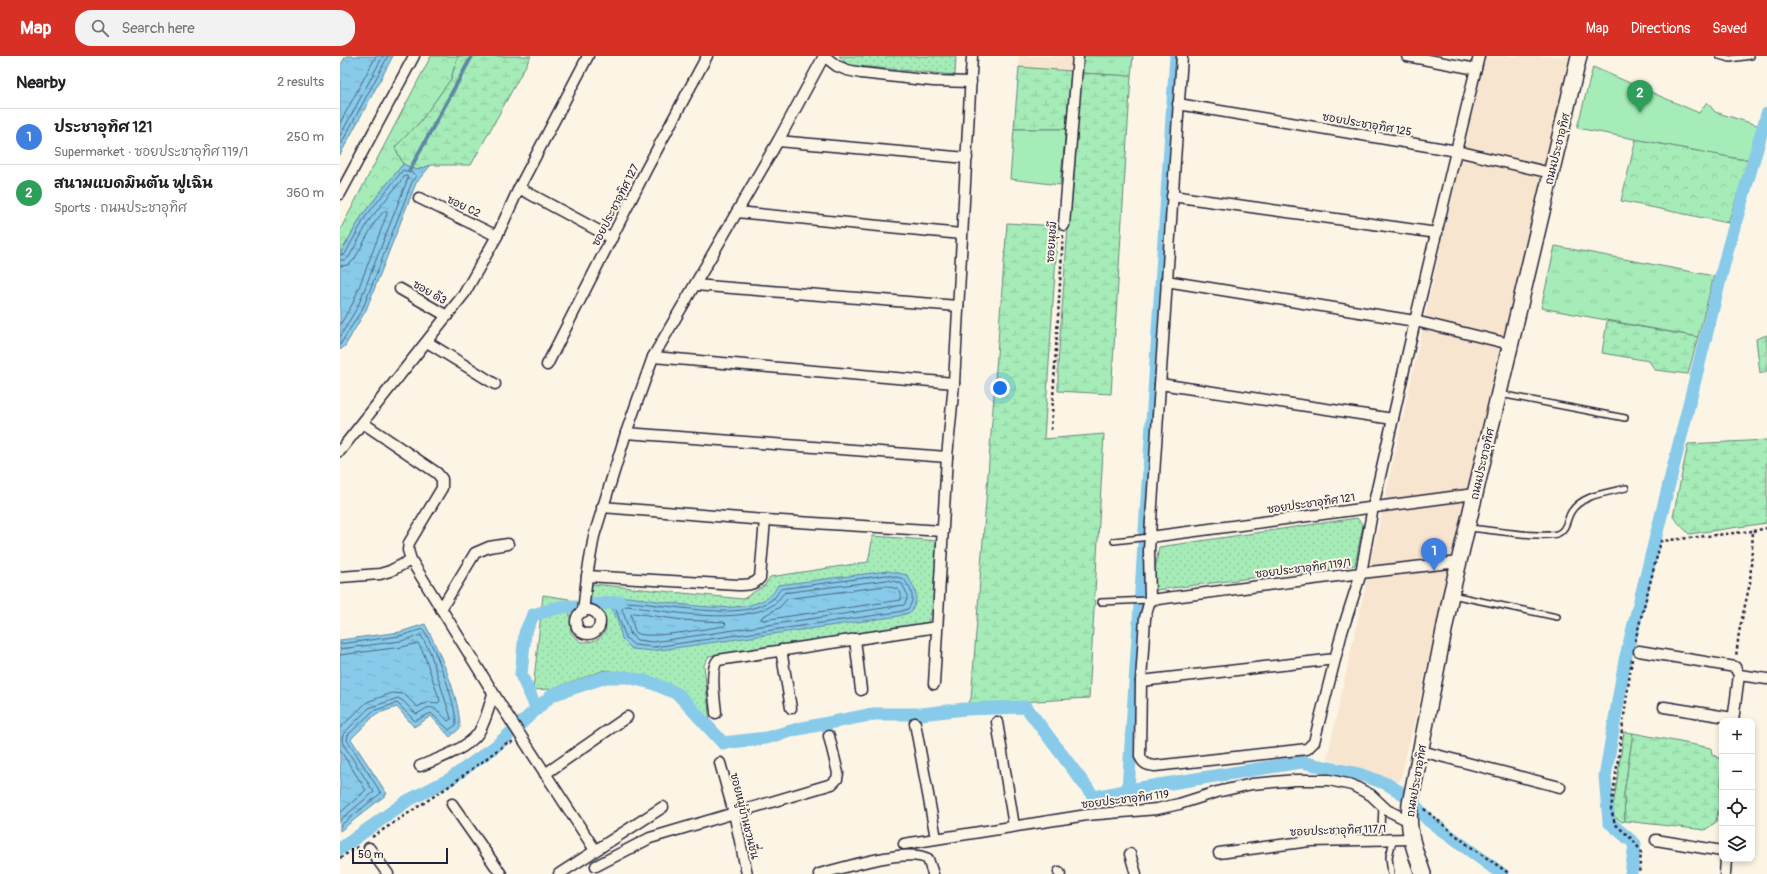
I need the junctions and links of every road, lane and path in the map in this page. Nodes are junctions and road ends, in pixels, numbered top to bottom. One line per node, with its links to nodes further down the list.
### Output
1 (414, 56): 21 (street)
2 (588, 56): 20 (street)
3 (707, 56): 29 (street, ซอยประชาอุทิศ 127)
4 (824, 56): 14 (street); 16 (street)
5 (972, 56): 14 (street)
6 (1078, 56): 25 (street, ซอยนุชมี)
7 (1182, 56): 15 (street)
8 (1407, 56): 13 (street)
9 (1479, 56): 13 (street)
10 (1580, 56): 19 (main road, ถนนประชาอุทิศ)
11 (1719, 56): 12 (lane)
12 (1751, 56)
13 (1476, 69): 17 (street)
14 (971, 82): 18 (street)
15 (1178, 104): 17 (street, ซอยประชาอุทิศ 125); 22 (street)
16 (778, 141): 18 (street); 24 (street)
17 (1457, 151): 19 (street, ซอยประชาอุทิศ 125); 26 (street)
18 (966, 158): 27 (street)
19 (1551, 173): 37 (main road, ถนนประชาอุทิศ)
20 (518, 188): 28 (street); 29 (street)
21 (340, 194)
22 (1172, 196): 26 (street); 30 (street)
23 (419, 198): 28 (street, ซอย C2)
24 (737, 212): 27 (street); 31 (street)
25 (1064, 224): 47 (path, ซอยนุชมี)
26 (1437, 233): 35 (street)
27 (961, 234): 33 (street)
28 (497, 236): 34 (street)
29 (612, 238): 39 (street, ซอยประชาอุทิศ 127)
30 (1166, 281): 35 (street); 42 (street)
31 (695, 285): 33 (street); 38 (street)
32 (400, 289): 34 (street, ซอย ดี3)
33 (958, 306): 40 (street)
34 (447, 316): 36 (street)
35 (1415, 321): 37 (street); 45 (street)
36 (427, 342): 41 (street); 46 (street)
37 (1510, 344): 43 (main road, ถนนประชาอุทิศ)
38 (653, 357): 40 (street); 48 (street)
39 (547, 366)
40 (954, 383): 50 (street)
41 (495, 384)
42 (1160, 384): 45 (street); 60 (street)
43 (1498, 394): 44 (lane); 52 (main road, ถนนประชาอุทิศ)
44 (1625, 418)
45 (1393, 419): 54 (street)
46 (363, 423): 49 (street); 63 (street)
47 (1051, 430)
48 (626, 433): 50 (street); 53 (street)
49 (340, 451)
50 (947, 457): 59 (street)
51 (1626, 488): 56 (lane)
52 (1474, 494): 54 (street, ซอยประชาอุทิศ 121); 56 (main road, ถนนประชาอุทิศ)
53 (602, 507): 55 (street); 66 (street)
54 (1373, 507): 60 (street, ซอยประชาอุทิศ 121); 65 (street)
55 (765, 520): 59 (street); 66 (street)
56 (1467, 528): 64 (main road, ถนนประชาอุทิศ)
57 (1767, 528): 58 (path)
58 (1753, 530)
59 (943, 531): 74 (street)
60 (1150, 537): 61 (lane); 69 (street)
61 (1114, 541)
62 (508, 544): 71 (street)
63 (411, 560): 67 (street); 71 (street)
64 (1459, 562): 65 (street, ซอยประชาอุทิศ 119/1); 68 (main road, ถนนประชาอุทิศ)
65 (1361, 573): 69 (street, ซอยประชาอุทิศ 119/1); 78 (street)
66 (587, 576): 72 (street)
67 (340, 577)
68 (1451, 594): 73 (lane); 95 (main road, ถนนประชาอุทิศ)
69 (1150, 600): 70 (lane); 81 (street)
70 (1101, 602)
71 (441, 609): 84 (street)
72 (583, 612)
73 (1557, 617)
74 (937, 627): 75 (street); 82 (street)
75 (855, 639): 76 (street); 83 (street)
76 (781, 650): 86 (street); 87 (street)
77 (1639, 651): 79 (street)
78 (1335, 659): 81 (street); 81 (street)
79 (1739, 676): 80 (street); 90 (street)
80 (1767, 679)
81 (1141, 681)
82 (934, 684)
83 (861, 690)
84 (493, 694): 94 (street); 97 (street)
85 (1664, 707): 89 (street)
86 (790, 708)
87 (716, 713)
88 (627, 717): 98 (street)
89 (1722, 718)
90 (1733, 718)
91 (997, 722): 106 (street)
92 (915, 723): 108 (street)
93 (829, 736): 104 (street)
94 (522, 739): 98 (street); 119 (path)
95 (1421, 751): 99 (street); 100 (main road, ถนนประชาอุทิศ)
96 (720, 763): 104 (street, ซอยหมู่บ้านชวนชื่น)
97 (420, 766)
98 (545, 774): 114 (street)
99 (1560, 787)
100 (1411, 796): 105 (main road, ถนนประชาอุทิศ); 131 (path)
101 (452, 804): 123 (street)
102 (1382, 805): 105 (street, ซอยประชาอุทิศ 119); 106 (street, ซอยประชาอุทิศ 119); 107 (lane)
103 (663, 807): 114 (street)
104 (734, 813): 121 (street); 125 (street, ซอยหมู่บ้านชวนชื่น)
105 (1409, 821): 109 (main road, ถนนประชาอุทิศ)
106 (1014, 826): 108 (street, ซอยประชาอุทิศ 119)
107 (1381, 828)
108 (936, 838): 112 (street, ซอยประชาอุทิศ 119)
109 (1411, 839): 110 (street, ซอยประชาอุทิศ 117/1); 130 (main road, ถนนประชาอุทิศ)
110 (1394, 840): 116 (street, ซอยประชาอุทิศ 117/1); 129 (lane)
111 (1656, 840): 115 (street)
112 (904, 844)
113 (369, 848): 122 (street)
114 (595, 850): 124 (street)
115 (1719, 850)
116 (1219, 853)
117 (1641, 853): 132 (path)
118 (1130, 854): 128 (street)
119 (340, 858)
120 (1726, 862): 133 (street)
121 (596, 866)
122 (388, 874)
123 (501, 874)
124 (559, 874)
125 (747, 874)
126 (819, 874): 127 (street)
127 (933, 874)
128 (1136, 874)
129 (1391, 874)
130 (1423, 874)
131 (1510, 874)
132 (1639, 874)
133 (1725, 874)

